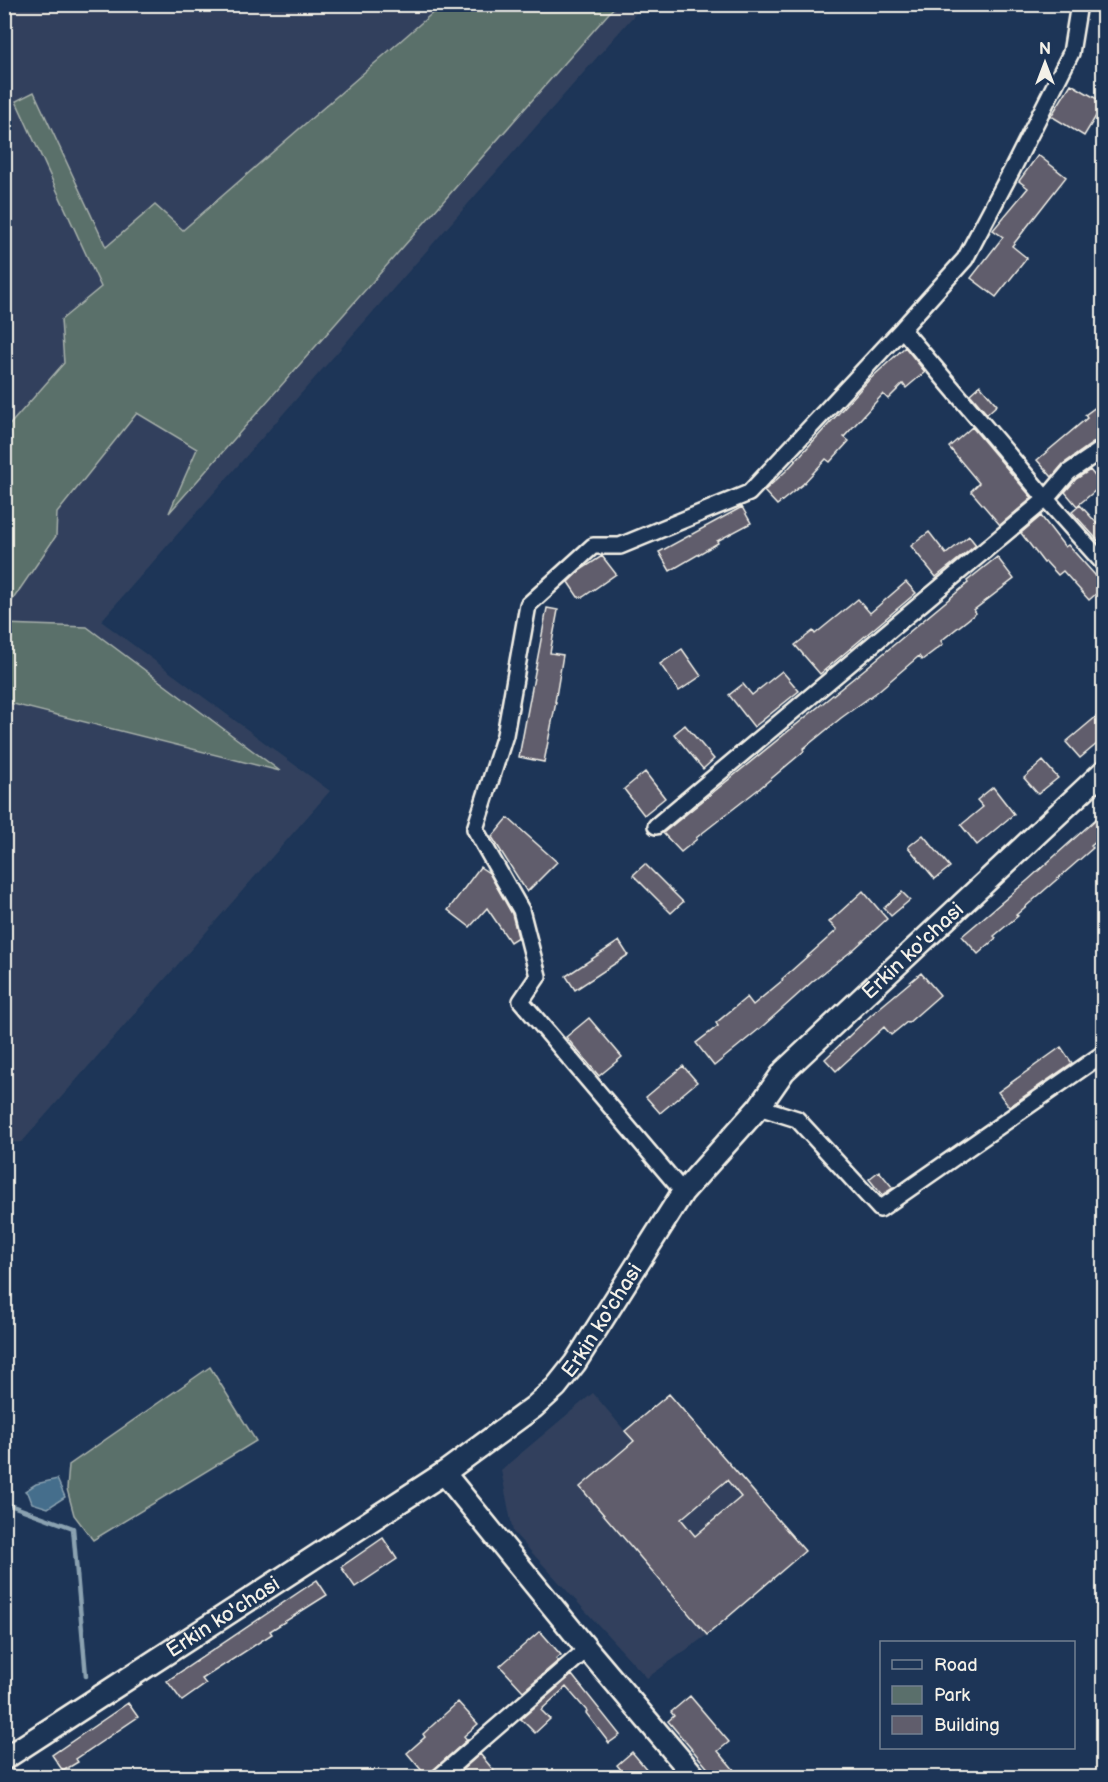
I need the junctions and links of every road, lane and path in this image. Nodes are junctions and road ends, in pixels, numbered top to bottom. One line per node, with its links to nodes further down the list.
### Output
1 (1079, 4): 2 (street)
2 (902, 328): 4 (street); 10 (street)
3 (1104, 448): 4 (street)
4 (1046, 499): 5 (street); 7 (street)
5 (1104, 564)
6 (1104, 771): 9 (main road, Erkin ko'chasi)
7 (656, 826)
8 (1104, 1053): 9 (street)
9 (759, 1107): 10 (main road, Erkin ko'chasi)
10 (683, 1192): 11 (main road, Erkin ko'chasi)
11 (444, 1473): 12 (main road); 13 (main road, Erkin ko'chasi)
12 (587, 1649): 14 (street); 15 (main road)
13 (4, 1759)
14 (438, 1778)
15 (696, 1778)

